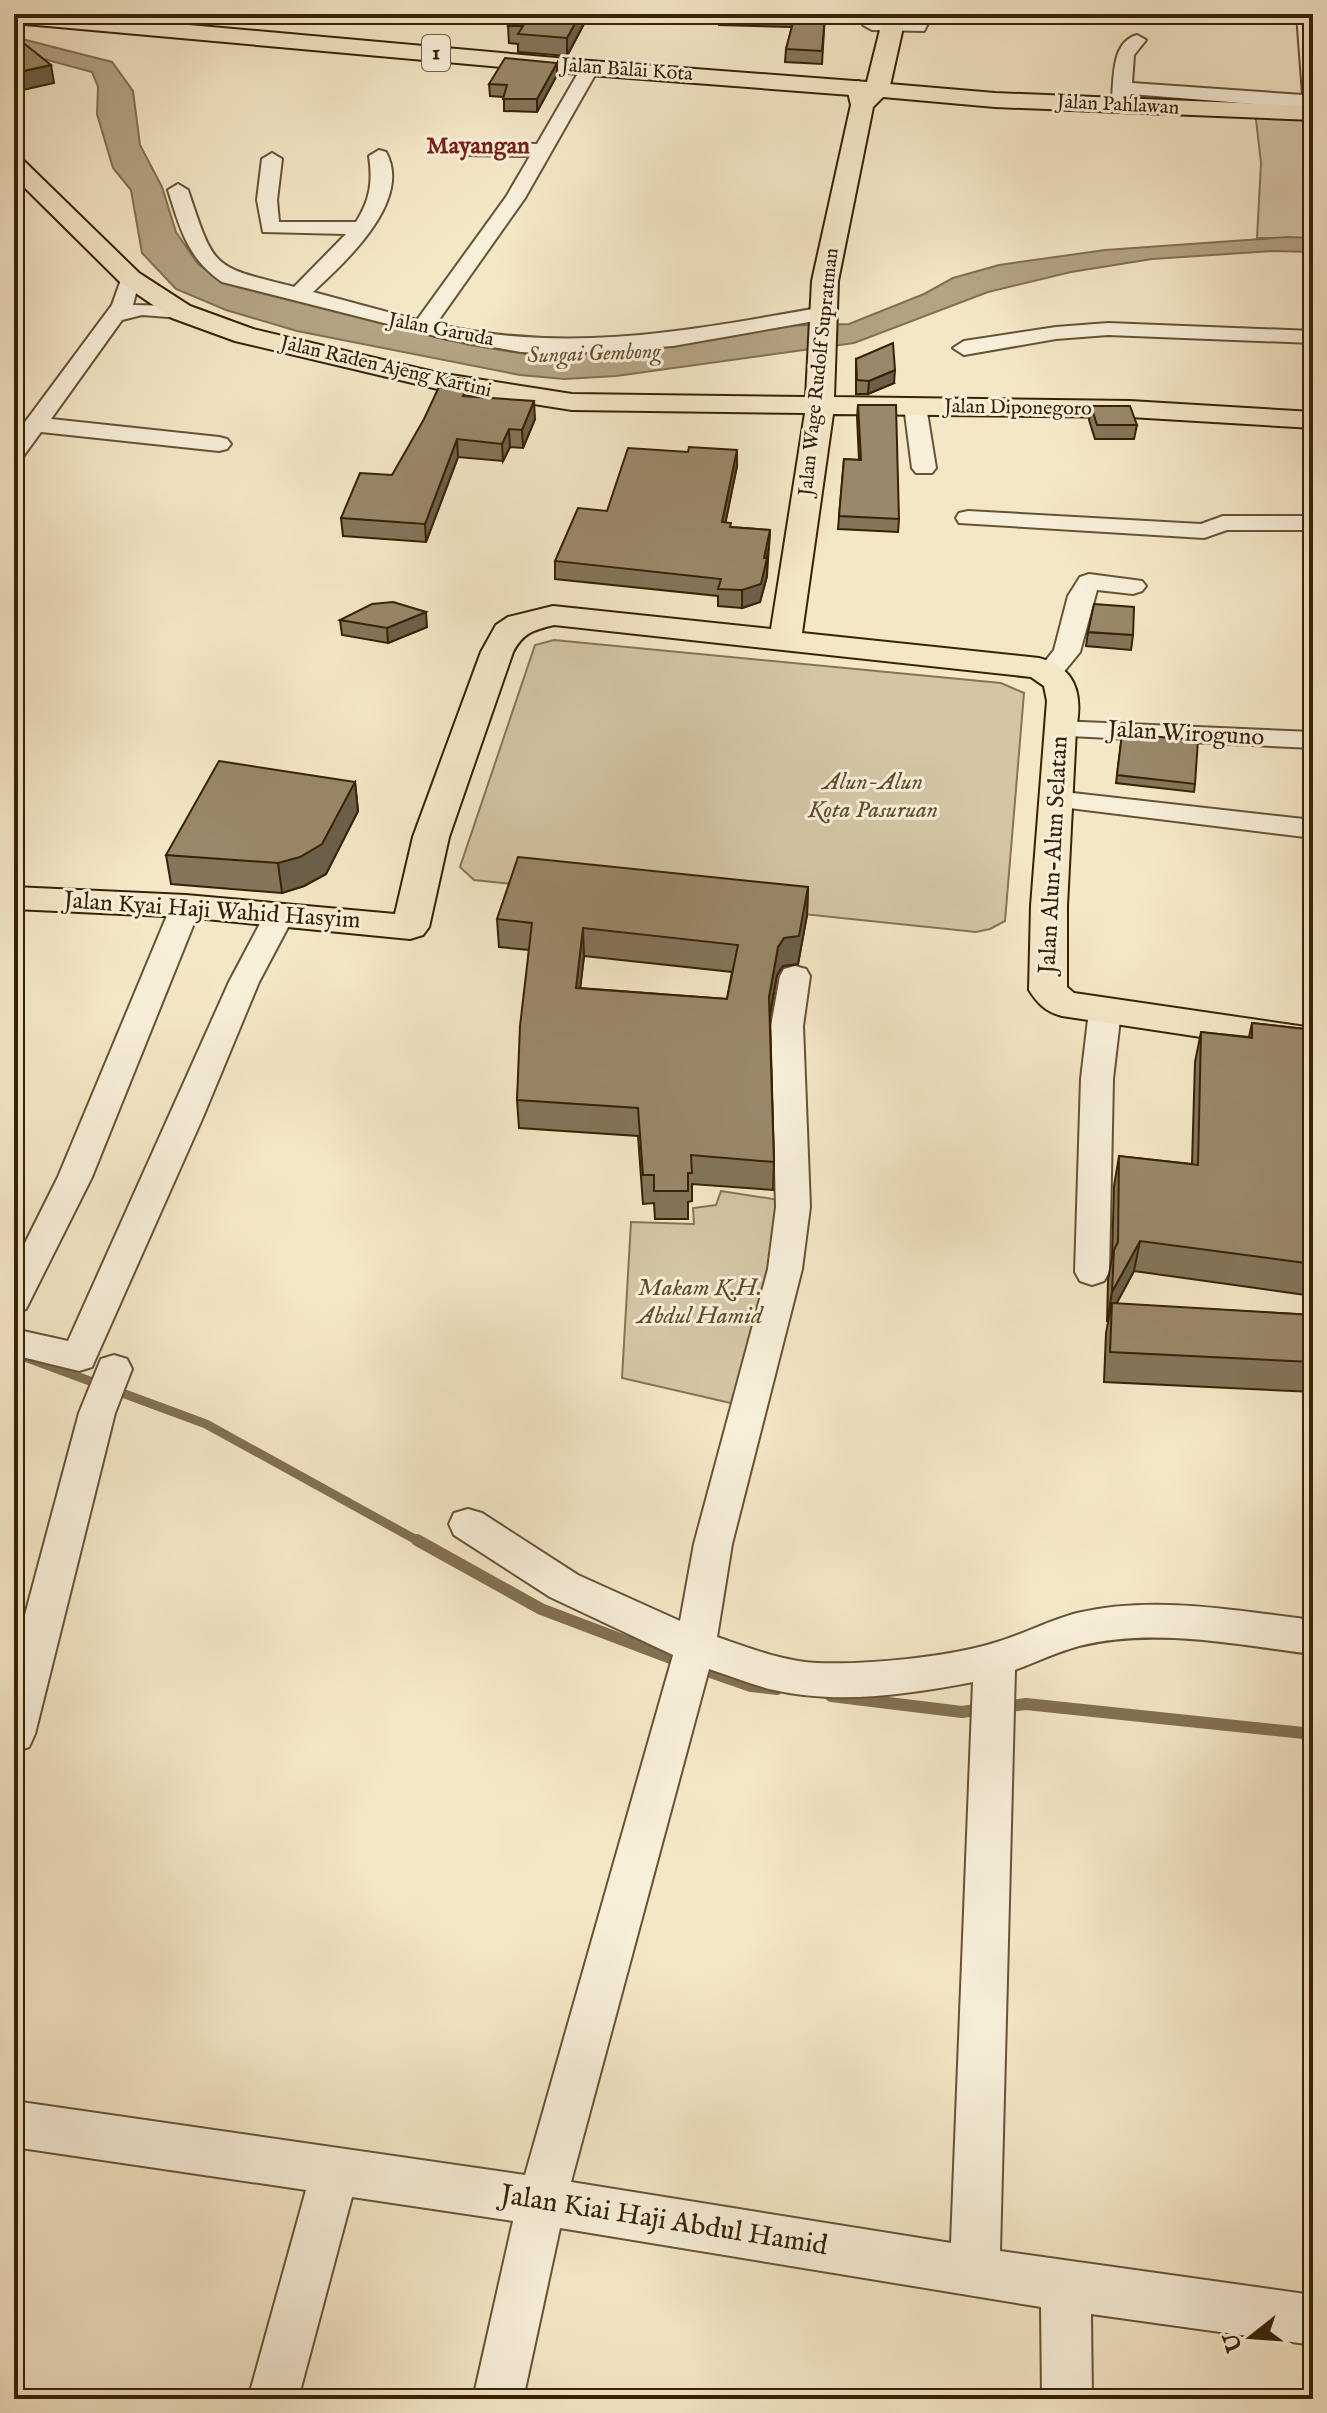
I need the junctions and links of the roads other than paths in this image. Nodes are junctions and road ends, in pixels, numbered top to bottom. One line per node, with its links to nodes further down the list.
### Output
1 (924, 14): 4 (street)
2 (1306, 14): 9 (street)
3 (14, 16): 6 (highway, Jalan Balai Kota / 1)
4 (884, 20): 7 (highway)
5 (1137, 40): 8 (street)
6 (590, 68): 7 (highway, Jalan Balai Kota / 1); 12 (street)
7 (866, 95): 8 (main road, Jalan Pahlawan); 22 (main road, Jalan Wage Rudolf Supratman)
8 (1122, 97): 9 (street); 10 (main road, Jalan Pahlawan)
9 (1313, 102)
10 (1313, 113)
11 (463, 149): 12 (street)
12 (543, 150): 23 (street)
13 (379, 156): 17 (street)
14 (272, 159): 17 (street)
15 (14, 164): 18 (main road, Jalan Raden Ajeng Kartini)
16 (178, 190): 19 (street, Jalan Garuda)
17 (360, 228): 19 (street)
18 (130, 278): 20 (main road, Jalan Raden Ajeng Kartini); 21 (street)
19 (297, 295): 23 (street, Jalan Garuda)
20 (181, 312): 21 (street); 26 (main road, Jalan Raden Ajeng Kartini)
21 (114, 315): 29 (street)
22 (824, 316): 23 (street, Jalan Garuda); 26 (main road, Jalan Wage Rudolf Supratman)
23 (423, 327)
24 (1313, 337): 25 (street)
25 (964, 348)
26 (820, 405): 27 (main road, Jalan Diponegoro); 36 (main road, Jalan Wage Rudolf Supratman)
27 (915, 406): 28 (main road, Jalan Diponegoro); 32 (street)
28 (1313, 420)
29 (35, 424): 30 (street); 31 (street)
30 (219, 444)
31 (14, 453)
32 (924, 468)
33 (968, 518): 34 (street)
34 (1313, 523)
35 (1133, 586): 37 (street)
36 (785, 640): 37 (main road); 43 (main road, Jalan Kyai Haji Wahid Hasyim)
37 (1058, 701): 38 (street, Jalan Wiroguno); 39 (main road, Jalan Alun-Alun Selatan)
38 (1313, 740)
39 (1055, 799): 40 (street); 45 (main road, Jalan Alun-Alun Selatan)
40 (1313, 829)
41 (14, 899): 42 (main road, Jalan Kyai Haji Wahid Hasyim)
42 (186, 906): 43 (main road, Jalan Kyai Haji Wahid Hasyim); 48 (street)
43 (280, 914): 49 (street)
44 (795, 976): 53 (street)
45 (1105, 1011): 46 (main road); 47 (street)
46 (1313, 1041)
47 (1092, 1272)
48 (14, 1300)
49 (14, 1342)
50 (112, 1373): 55 (street)
51 (468, 1524): 53 (street)
52 (1313, 1637): 54 (street)
53 (690, 1668): 54 (street); 58 (street)
54 (994, 1675): 59 (street)
55 (14, 1734)
56 (14, 2124): 57 (street, Jalan Kiai Haji Abdul Hamid)
57 (335, 2170): 58 (street, Jalan Kiai Haji Abdul Hamid); 62 (street)
58 (542, 2201): 59 (street, Jalan Kiai Haji Abdul Hamid); 63 (street)
59 (975, 2272): 60 (street, Jalan Kiai Haji Abdul Hamid)
60 (1066, 2286): 61 (street, Jalan Kiai Haji Abdul Hamid); 64 (street)
61 (1313, 2320)
62 (273, 2399)
63 (498, 2399)
64 (1067, 2399)

